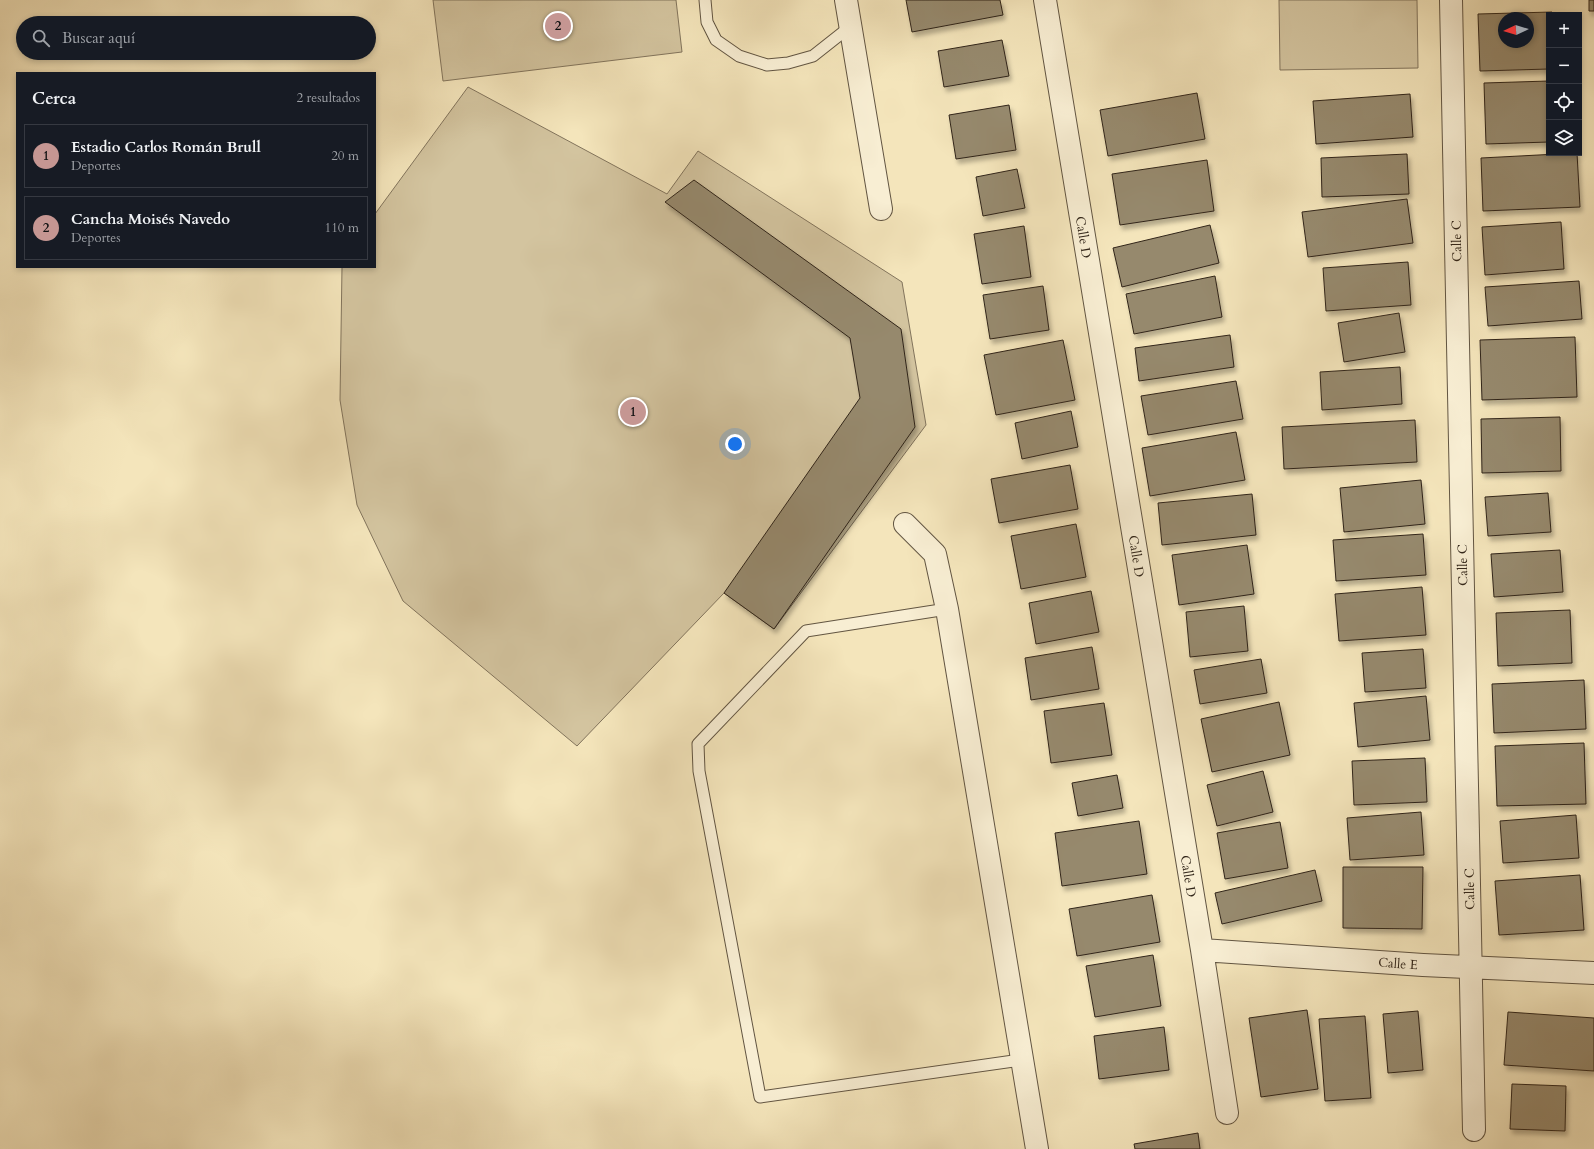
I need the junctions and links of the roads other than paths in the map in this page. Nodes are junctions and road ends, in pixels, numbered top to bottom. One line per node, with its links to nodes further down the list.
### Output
1 (705, 0): 5 (lane)
2 (846, 0): 5 (street)
3 (1045, 0): 9 (street, Calle D)
4 (1451, 0): 10 (street, Calle C)
5 (851, 26): 6 (street)
6 (881, 209)
7 (905, 524): 8 (street)
8 (947, 609): 12 (street); 12 (lane)
9 (1202, 950): 10 (street, Calle E); 13 (street, Calle D)
10 (1470, 968): 11 (street, Calle E); 14 (street, Calle C)
11 (1594, 973)
12 (1022, 1060): 15 (street)
13 (1227, 1113)
14 (1474, 1130)
15 (1037, 1149)

